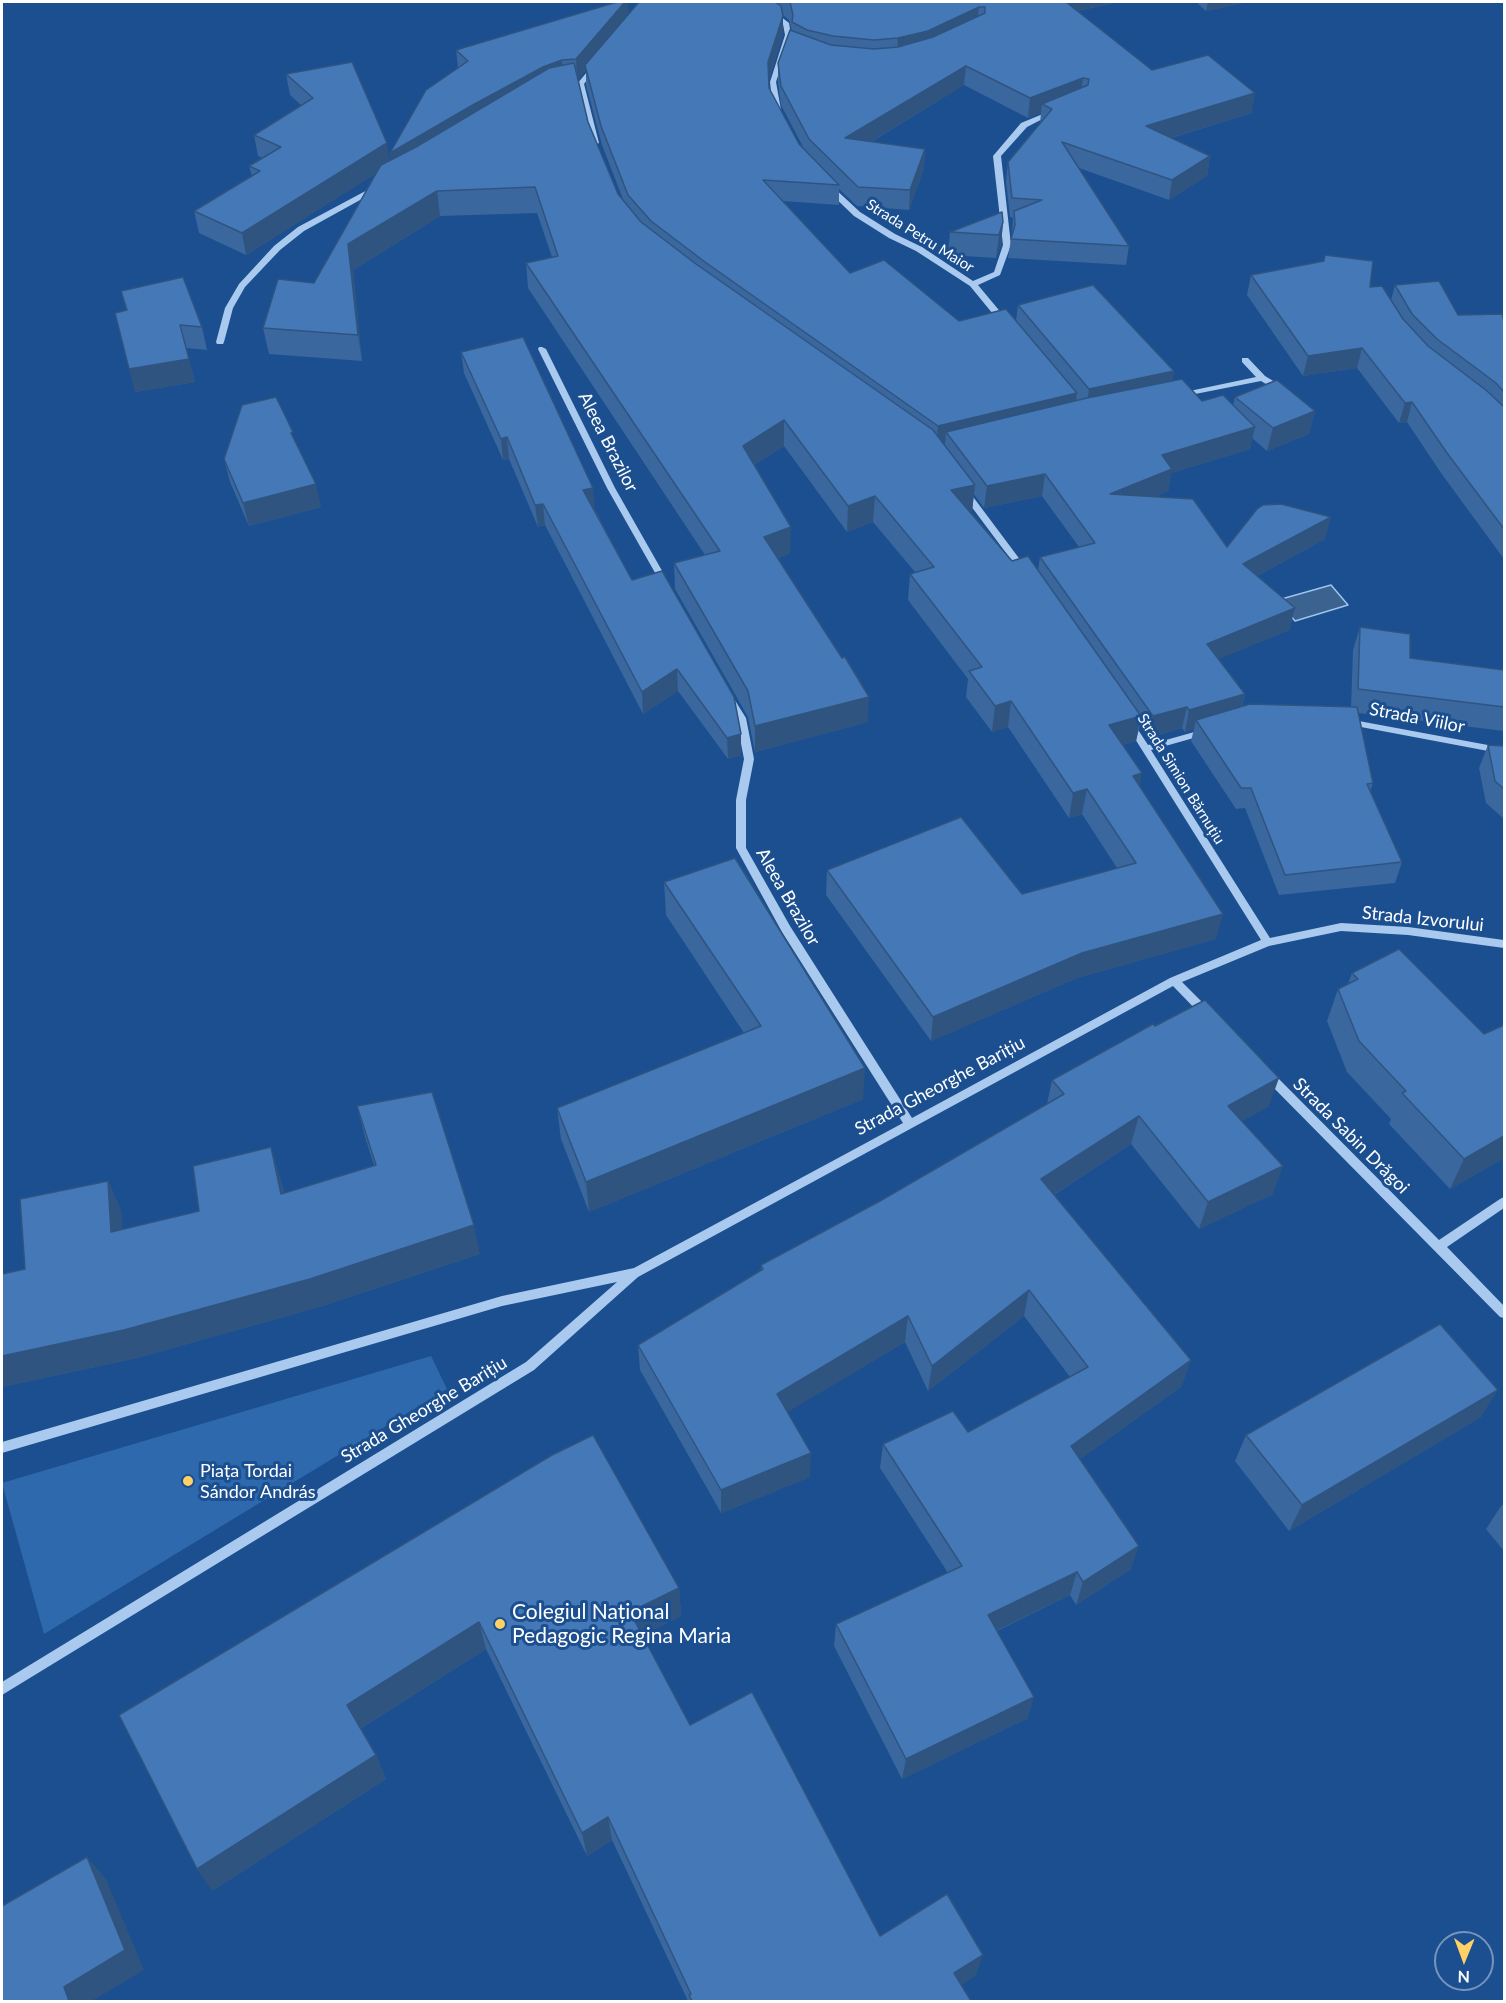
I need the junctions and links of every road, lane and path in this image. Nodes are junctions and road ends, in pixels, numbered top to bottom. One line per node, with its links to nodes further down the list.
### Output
1 (758, 2): 2 (street)
2 (786, 43): 3 (street); 6 (street)
3 (795, 47)
4 (603, 56): 7 (street)
5 (1060, 110): 10 (street)
6 (779, 114)
7 (600, 156)
8 (824, 183): 10 (street, Strada Petru Maior)
9 (384, 185): 12 (street)
10 (973, 284): 11 (street, Strada Petru Maior)
11 (1009, 328)
12 (220, 342)
13 (542, 349): 20 (street, Aleea Brazilor)
14 (1245, 360): 15 (street)
15 (1262, 378): 16 (street); 17 (street)
16 (1173, 396)
17 (1291, 396)
18 (956, 480): 19 (street)
19 (1032, 582)
20 (668, 588)
21 (724, 689): 32 (street, Aleea Brazilor)
22 (1127, 719): 25 (street, Strada Simion Bărnuțiu)
23 (1333, 722): 26 (street, Strada Viilor)
24 (1212, 730): 25 (street)
25 (1148, 748): 27 (street, Strada Simion Bărnuțiu)
26 (1504, 751)
27 (1267, 942): 28 (street, Strada Izvorului); 29 (street, Strada Gheorghe Barițiu)
28 (1504, 944)
29 (1174, 981): 30 (street); 32 (street, Strada Gheorghe Barițiu)
30 (1216, 1023)
31 (1257, 1064): 34 (street, Strada Sabin Drăgoi)
32 (909, 1124): 35 (street, Strada Gheorghe Barițiu)
33 (1504, 1202): 34 (street)
34 (1438, 1246): 36 (street, Strada Sabin Drăgoi)
35 (636, 1273): 37 (street, Strada Gheorghe Barițiu); 38 (street, Strada Gheorghe Barițiu)
36 (1504, 1313)
37 (2, 1447)
38 (2, 1689)

